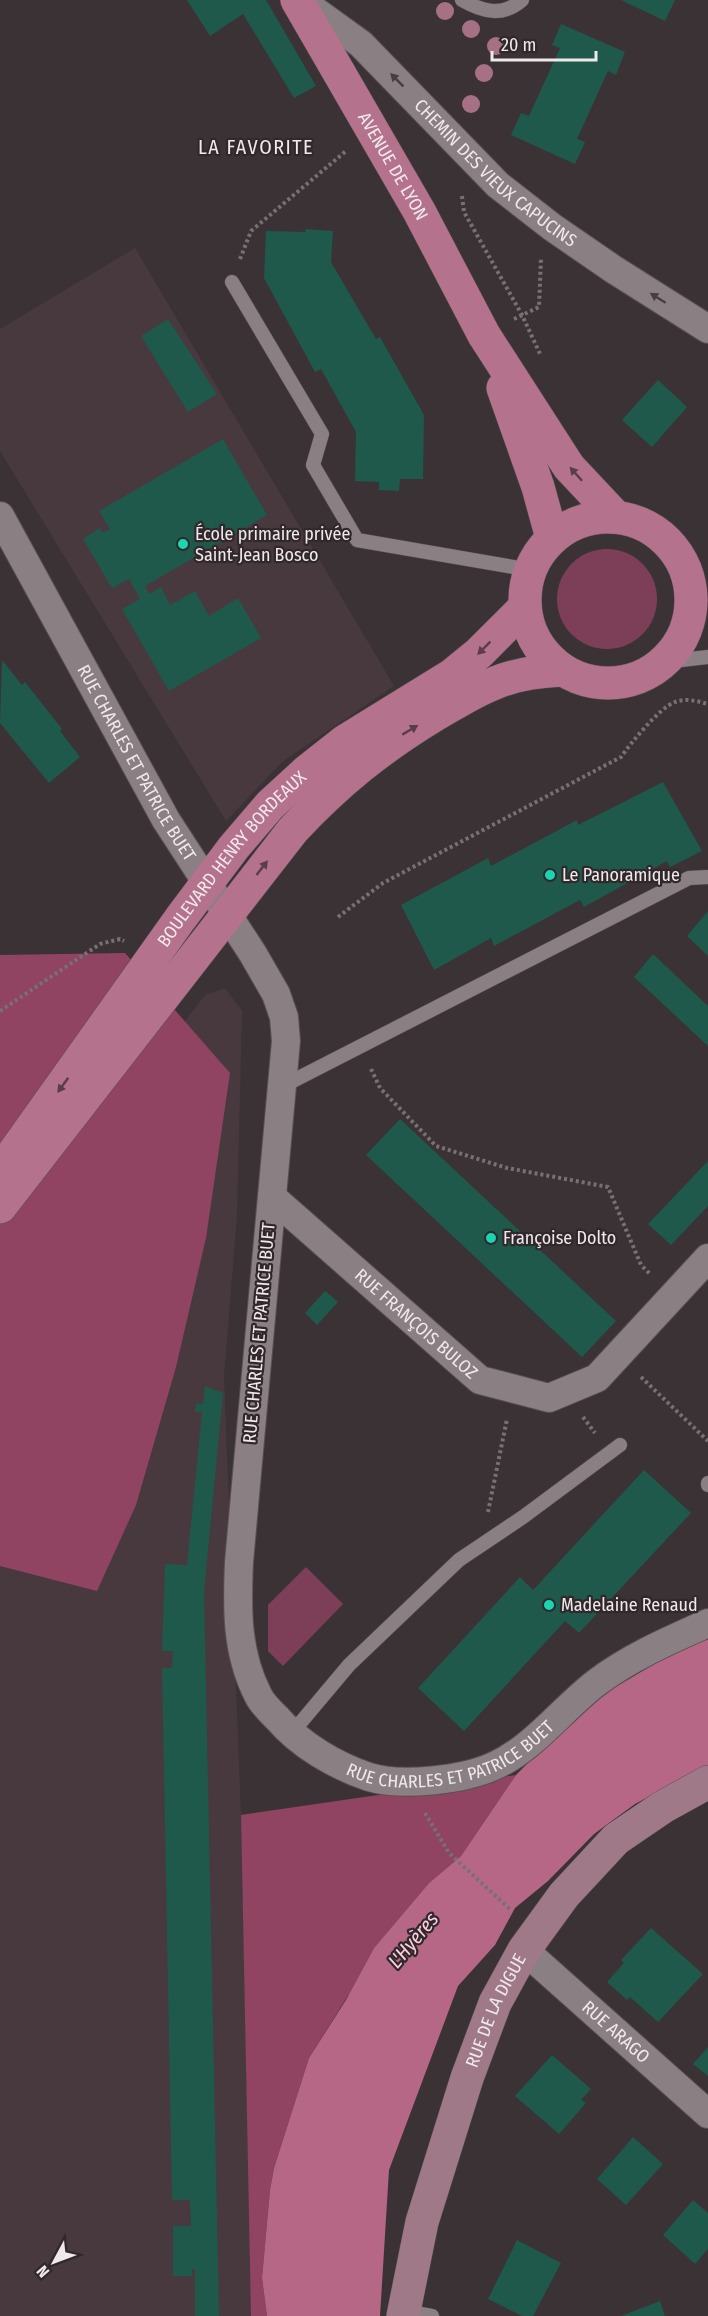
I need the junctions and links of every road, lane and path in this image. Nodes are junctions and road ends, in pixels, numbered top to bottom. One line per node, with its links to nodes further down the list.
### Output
1 (298, 0): 4 (main road, AVENUE DE LYON); 5 (street, CHEMIN DES VIEUX CAPUCINS, one-way to 1)
2 (462, 0): 3 (lane)
3 (522, 0)
4 (370, 127): 7 (path); 11 (main road, AVENUE DE LYON)
5 (459, 146): 8 (path); 10 (street, CHEMIN DES VIEUX CAPUCINS, one-way to 5)
6 (542, 251): 8 (path)
7 (232, 282): 16 (lane)
8 (522, 315): 9 (path); 12 (path)
9 (513, 320)
10 (708, 329)
11 (484, 335): 14 (main road, AVENUE DE LYON, one-way to 11); 15 (main road, AVENUE DE LYON)
12 (546, 365)
13 (0, 516): 25 (street, RUE CHARLES ET PATRICE BUET)
14 (615, 517): 15 (main road); 17 (main road)
15 (552, 538): 16 (main road)
16 (531, 570): 18 (main road)
17 (697, 579): 21 (main road)
18 (525, 607): 22 (main road); 25 (main road, BOULEVARD HENRY BORDEAUX, one-way to 25)
19 (708, 639): 21 (main road)
20 (708, 657): 21 (lane)
21 (664, 662): 22 (main road)
22 (562, 670): 25 (main road, BOULEVARD HENRY BORDEAUX, one-way to 22)
23 (708, 704): 26 (path)
24 (708, 877): 29 (lane)
25 (217, 899): 30 (street, RUE CHARLES ET PATRICE BUET); 31 (main road, BOULEVARD HENRY BORDEAUX, one-way to 31); 33 (main road, BOULEVARD HENRY BORDEAUX)
26 (338, 916)
27 (130, 944): 28 (path)
28 (0, 1011)
29 (360, 1047): 30 (lane); 35 (path)
30 (281, 1087): 32 (street, RUE CHARLES ET PATRICE BUET)
31 (0, 1172)
32 (272, 1197): 37 (street, RUE FRANÇOIS BULOZ); 43 (street, RUE CHARLES ET PATRICE BUET)
33 (0, 1207)
34 (708, 1258): 35 (street, RUE FRANÇOIS BULOZ)
35 (672, 1296): 38 (street, RUE FRANÇOIS BULOZ)
36 (645, 1382): 39 (path)
37 (513, 1389): 38 (street, RUE FRANÇOIS BULOZ); 41 (path)
38 (563, 1392): 40 (path)
39 (708, 1441)
40 (615, 1448): 41 (lane)
41 (481, 1545): 43 (lane)
42 (708, 1623): 44 (street, RUE CHARLES ET PATRICE BUET)
43 (291, 1734): 44 (street, RUE CHARLES ET PATRICE BUET)
44 (406, 1782): 46 (path)
45 (708, 1782): 47 (street, RUE DE LA DIGUE)
46 (514, 1913)
47 (524, 1950): 48 (street, RUE ARAGO); 49 (street, RUE DE LA DIGUE)
48 (708, 2114)
49 (413, 2314)

